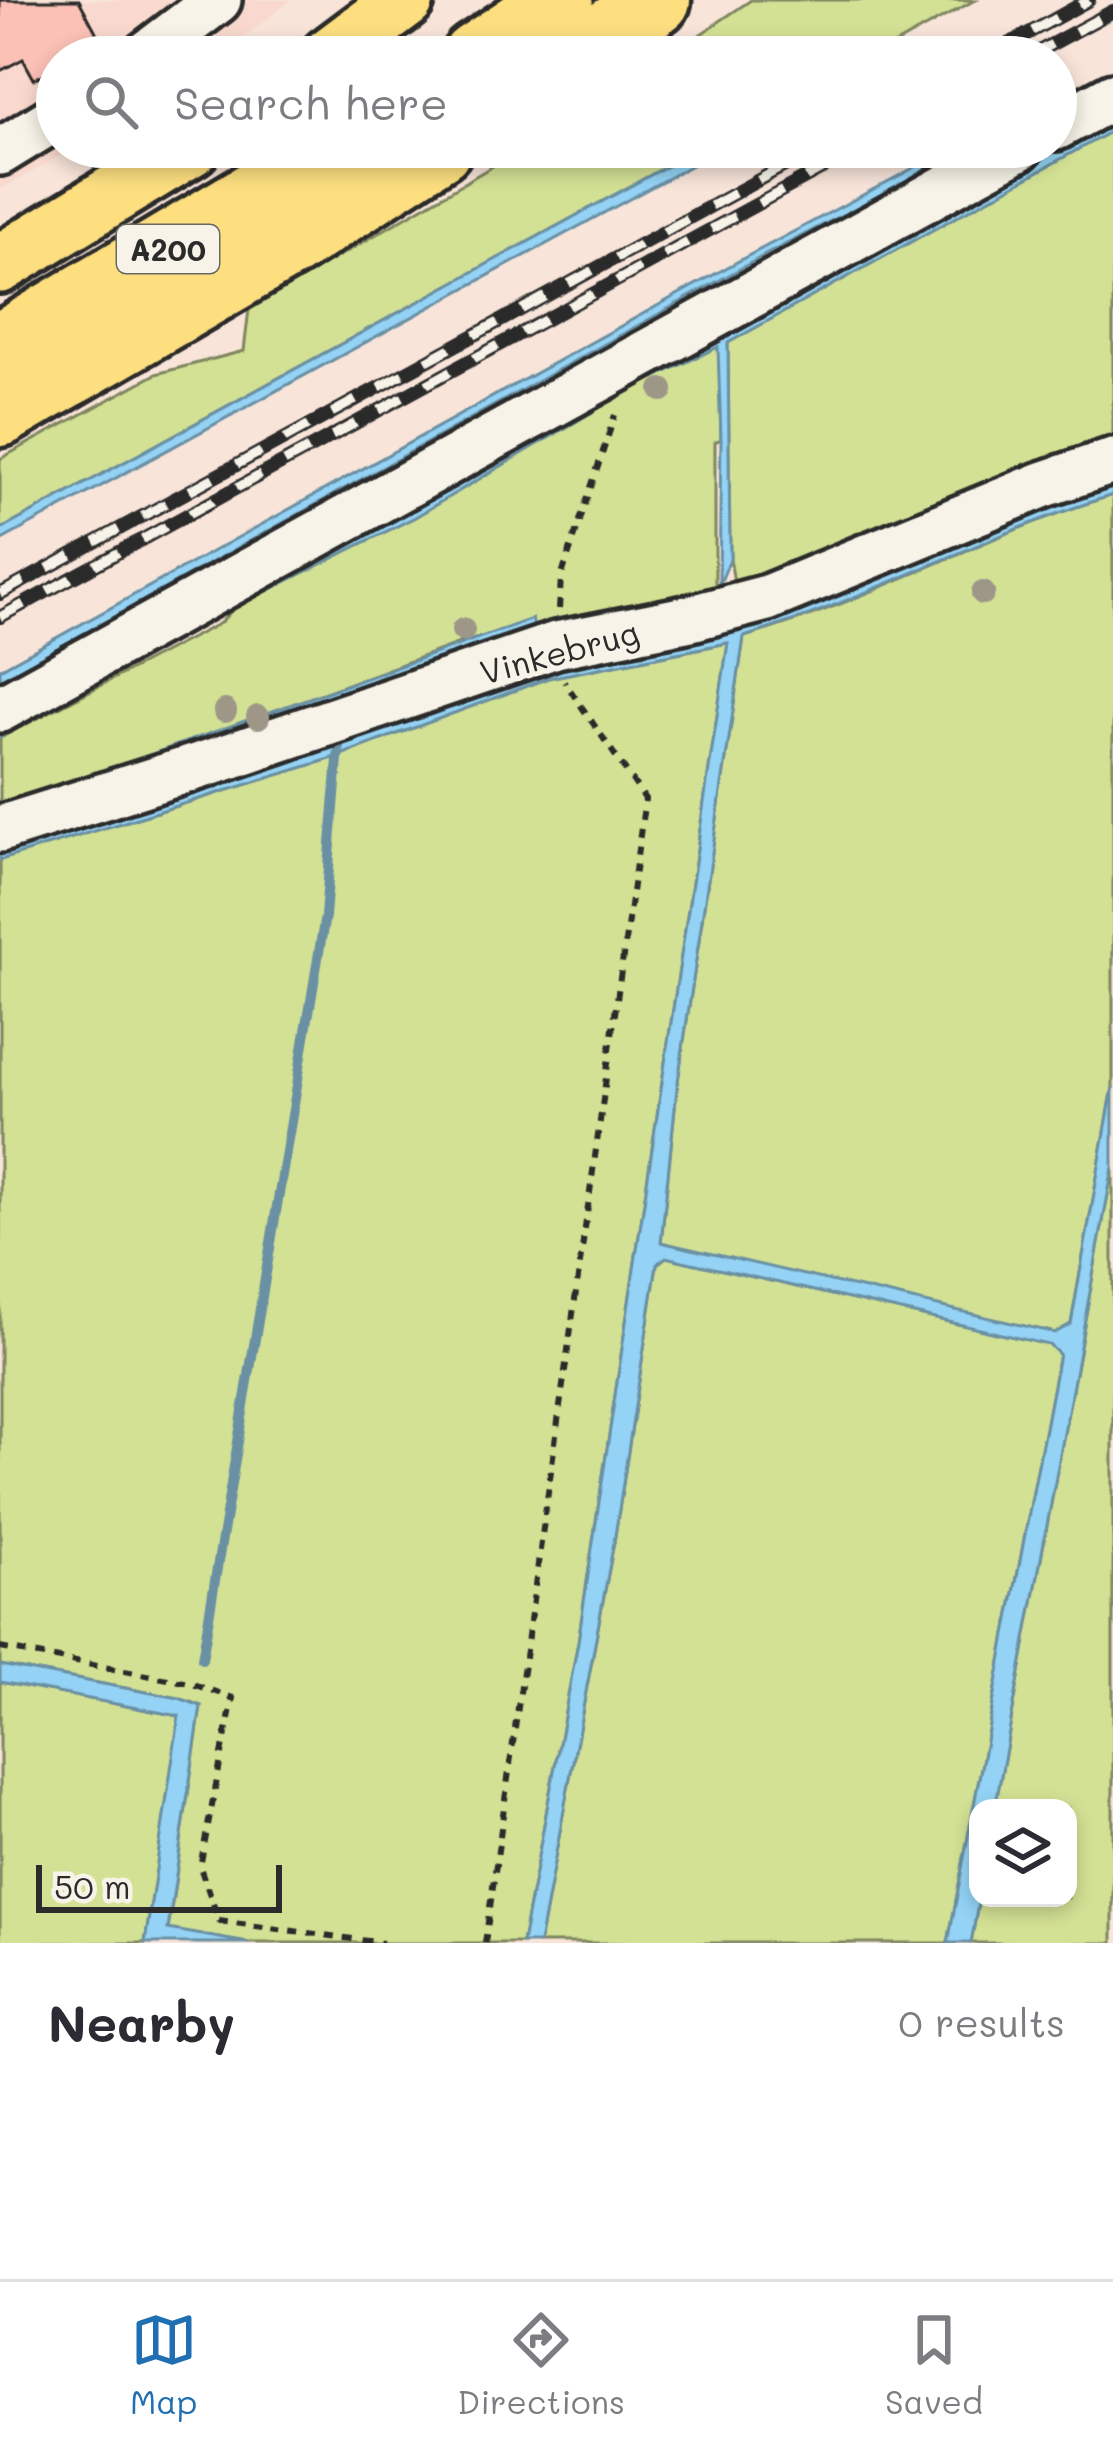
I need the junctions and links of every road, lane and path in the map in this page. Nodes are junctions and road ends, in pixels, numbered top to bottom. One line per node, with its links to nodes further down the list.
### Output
1 (218, 0): 6 (street)
2 (405, 0): 7 (main road)
3 (511, 0): 8 (highway)
4 (560, 0): 9 (highway)
5 (657, 0): 10 (highway)
6 (171, 36)
7 (357, 36)
8 (475, 36)
9 (506, 36)
10 (605, 36)
11 (1113, 96): 12 (street)
12 (1077, 116)
13 (36, 130): 14 (street)
14 (0, 152)
15 (157, 168): 19 (main road)
16 (299, 168): 20 (highway, A200)
17 (407, 168): 22 (highway, A200)
18 (982, 168): 26 (street)
19 (0, 264)
20 (0, 347)
21 (620, 403): 24 (path)
22 (0, 413)
23 (1113, 461): 27 (street, Vinkebrug)
24 (561, 578)
25 (566, 688): 30 (path)
26 (0, 709)
27 (0, 829)
28 (0, 1648): 29 (path)
29 (383, 1943)
30 (485, 1943)

